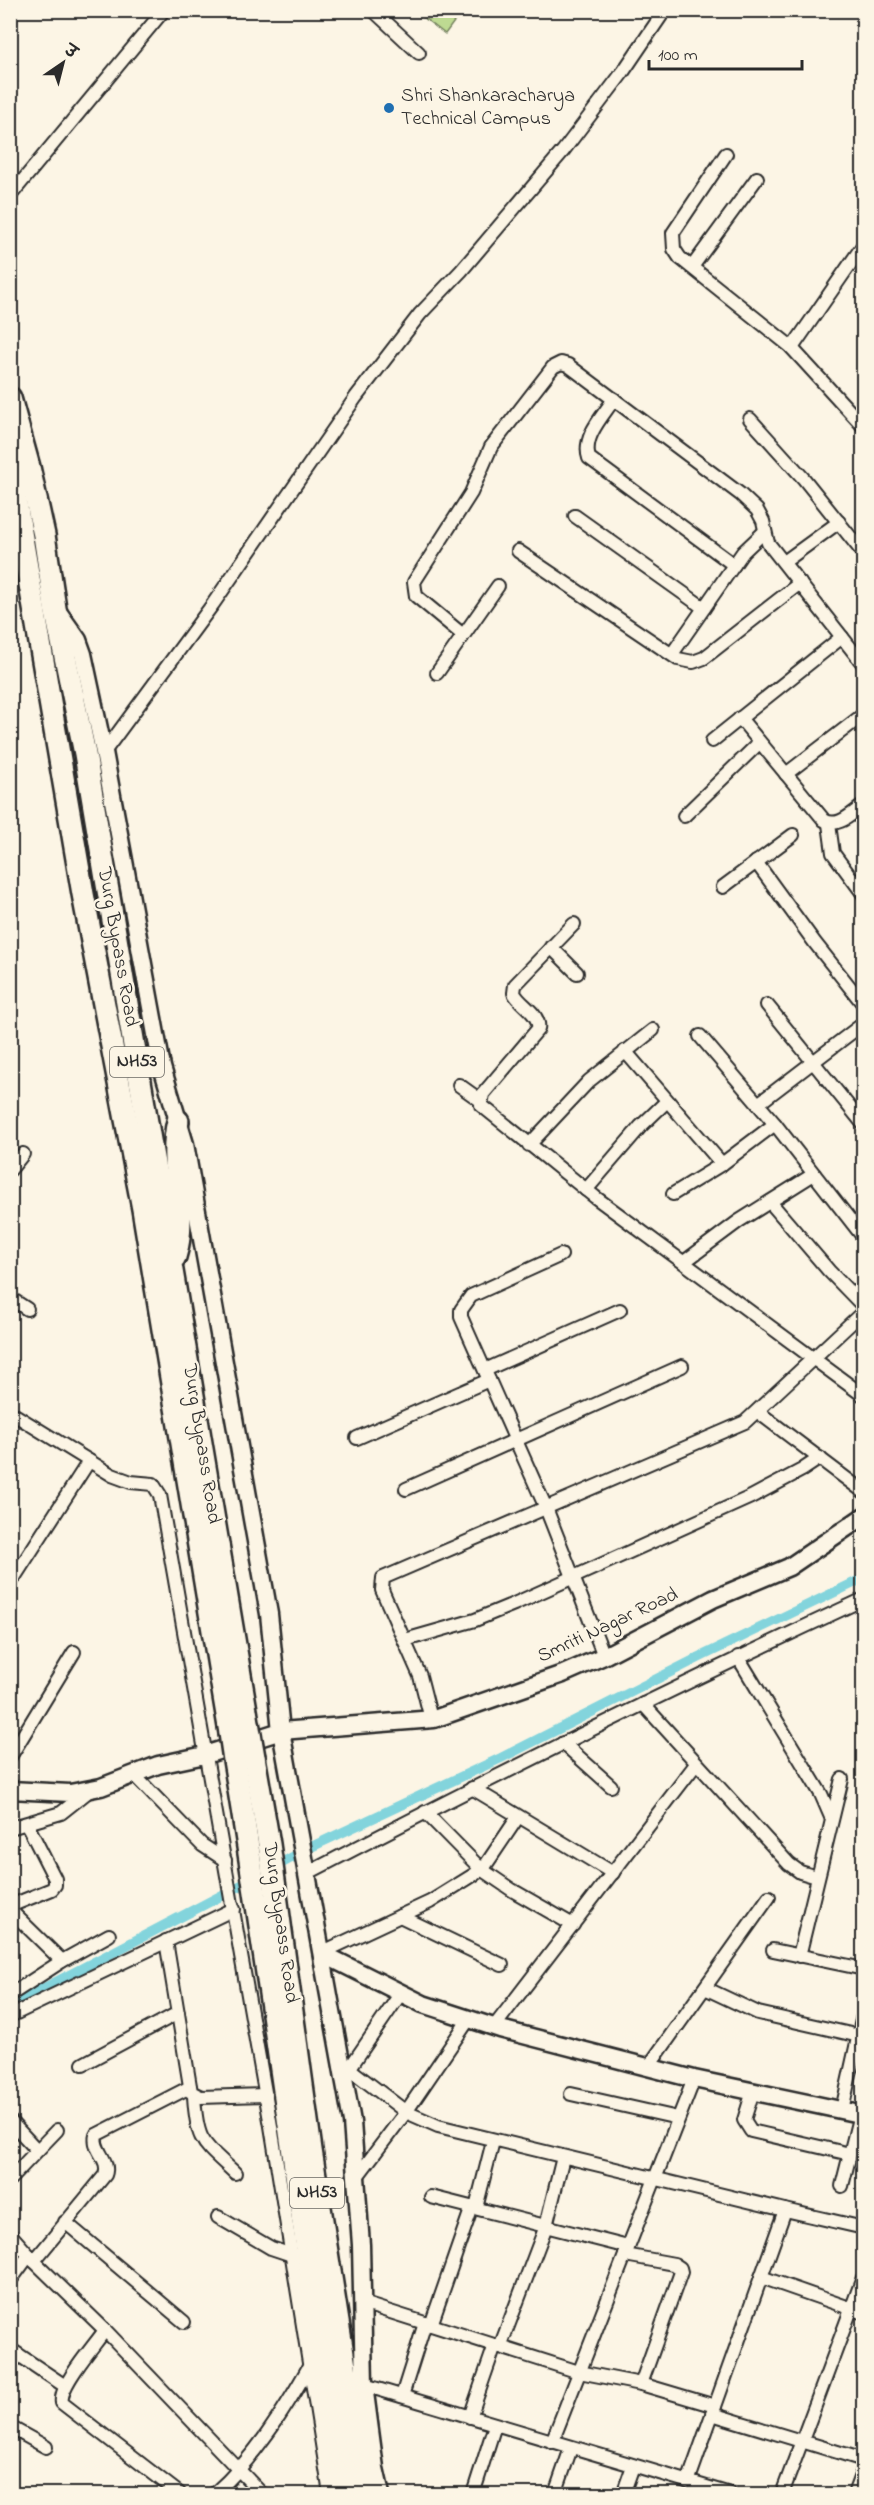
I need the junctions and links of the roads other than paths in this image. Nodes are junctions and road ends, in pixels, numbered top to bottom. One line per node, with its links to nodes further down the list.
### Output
1 (164, 10): 7 (street)
2 (373, 10): 4 (street)
3 (665, 10): 36 (street)
4 (419, 53)
5 (726, 154): 9 (street)
6 (757, 178): 9 (street)
7 (10, 196)
8 (864, 244): 10 (street)
9 (692, 267): 10 (street)
10 (792, 348): 14 (street)
11 (10, 398): 25 (highway, Durg Bypass Road / NH53)
12 (614, 399): 18 (street); 22 (street); 27 (street)
13 (750, 419): 17 (street)
14 (864, 427)
15 (10, 468): 101 (highway, Durg Bypass Road / NH53)
16 (575, 516): 26 (street)
17 (839, 522): 20 (street); 21 (street)
18 (764, 532): 21 (street); 22 (street)
19 (518, 551): 29 (street)
20 (864, 554)
21 (784, 562): 23 (street)
22 (734, 565): 26 (street)
23 (800, 583): 28 (street); 29 (street)
24 (498, 586): 27 (street)
25 (55, 608): 36 (street); 73 (highway, Durg Bypass Road / NH53)
26 (704, 608): 29 (street)
27 (463, 635): 31 (street)
28 (842, 637): 30 (street); 33 (street)
29 (672, 654)
30 (864, 665)
31 (437, 673)
32 (864, 714): 37 (street)
33 (740, 718): 34 (street); 35 (street)
34 (712, 741)
35 (759, 742): 37 (street); 39 (street)
36 (104, 752): 59 (street)
37 (786, 774): 40 (street)
38 (864, 805): 40 (street)
39 (684, 816)
40 (829, 824): 44 (street)
41 (793, 835): 42 (street)
42 (756, 862): 43 (street); 49 (street)
43 (723, 887)
44 (864, 895)
45 (574, 924): 46 (street)
46 (551, 947): 47 (street); 56 (street)
47 (577, 973)
48 (767, 1005): 54 (street)
49 (864, 1005)
50 (864, 1023): 54 (street)
51 (653, 1030): 53 (street)
52 (700, 1036): 58 (street)
53 (625, 1052): 57 (street); 62 (street)
54 (813, 1062): 58 (street); 61 (street)
55 (459, 1084): 56 (street)
56 (480, 1100): 62 (street)
57 (667, 1101): 64 (street); 67 (street)
58 (758, 1104): 60 (street)
59 (178, 1121): 73 (highway); 102 (street)
60 (775, 1124): 64 (street); 66 (street)
61 (864, 1125)
62 (529, 1145): 67 (street)
63 (23, 1154): 65 (street)
64 (722, 1164): 68 (street)
65 (10, 1170)
66 (814, 1174): 69 (street); 70 (street)
67 (586, 1190): 72 (street)
68 (673, 1194)
69 (770, 1202): 72 (street); 75 (street)
70 (864, 1238)
71 (561, 1255): 80 (street)
72 (684, 1262): 78 (street)
73 (172, 1266): 101 (highway, Durg Bypass Road / NH53)
74 (10, 1298): 76 (street)
75 (864, 1309): 78 (street)
76 (27, 1310)
77 (620, 1310): 80 (street)
78 (813, 1357): 81 (street); 83 (street)
79 (682, 1366): 85 (street)
80 (487, 1375): 84 (street); 85 (street)
81 (864, 1396)
82 (10, 1412): 87 (street)
83 (758, 1412): 86 (street); 90 (street)
84 (357, 1438)
85 (515, 1439): 88 (street); 90 (street)
86 (820, 1458): 89 (street); 92 (street)
87 (89, 1461): 93 (street); 104 (street)
88 (406, 1489)
89 (864, 1492)
90 (546, 1508): 92 (street); 95 (street)
91 (864, 1516): 97 (street, Smriti Nagar Road)
92 (574, 1576): 95 (street); 97 (street)
93 (10, 1584)
94 (864, 1599): 98 (street)
95 (405, 1640): 100 (street)
96 (74, 1652): 105 (street)
97 (604, 1656): 100 (street, Smriti Nagar Road)
98 (738, 1657): 99 (street); 116 (street)
99 (643, 1704): 103 (street); 107 (street)
100 (431, 1719): 102 (street, Smriti Nagar Road)
101 (239, 1730): 106 (highway, Durg Bypass Road / NH53, bridge)
102 (281, 1731): 104 (street, Smriti Nagar Road); 121 (street)
103 (564, 1743): 110 (street); 111 (street)
104 (205, 1755): 108 (street, Smriti Nagar Road); 119 (street)
105 (10, 1757)
106 (244, 1758): 213 (highway, Durg Bypass Road / NH53); 214 (highway, Durg Bypass Road / NH53)
107 (696, 1764): 122 (street); 123 (street)
108 (133, 1774): 112 (street, Smriti Nagar Road); 119 (street)
109 (842, 1779): 116 (street)
110 (611, 1786)
111 (472, 1788): 114 (street); 115 (street)
112 (91, 1789): 113 (street, Smriti Nagar Road); 117 (street)
113 (10, 1790)
114 (424, 1812): 120 (street); 121 (street)
115 (518, 1817): 120 (street); 122 (street)
116 (831, 1817): 123 (street)
117 (27, 1824): 118 (street); 125 (street)
118 (10, 1828)
119 (225, 1860): 126 (street)
120 (481, 1869): 127 (street); 128 (street)
121 (308, 1872): 132 (street)
122 (613, 1873): 128 (street)
123 (817, 1876): 133 (street)
124 (769, 1897): 137 (street)
125 (10, 1908): 134 (street)
126 (234, 1909): 130 (street); 153 (street)
127 (400, 1916): 132 (street); 135 (street)
128 (573, 1925): 144 (street)
129 (109, 1935): 134 (street)
130 (166, 1941): 141 (street); 142 (street)
131 (773, 1950): 133 (street)
132 (323, 1953): 138 (street); 147 (street)
133 (798, 1956): 136 (street)
134 (62, 1961): 139 (street)
135 (502, 1965)
136 (864, 1969)
137 (705, 1988): 145 (street); 148 (street)
138 (401, 1993): 143 (street); 147 (street)
139 (10, 1995)
140 (864, 2011): 145 (street)
141 (12, 2012)
142 (178, 2013): 146 (street); 150 (street)
143 (469, 2019): 144 (street); 155 (street)
144 (494, 2027): 148 (street)
145 (861, 2036): 154 (street)
146 (83, 2064)
147 (346, 2066): 155 (street); 166 (street)
148 (649, 2066): 149 (street)
149 (694, 2079): 151 (street); 157 (street)
150 (192, 2091): 153 (street); 164 (street); 173 (street)
151 (753, 2091): 154 (street); 162 (street)
152 (571, 2094): 157 (street)
153 (266, 2095): 178 (street)
154 (842, 2110): 156 (street)
155 (406, 2112): 160 (street); 166 (street)
156 (862, 2114): 162 (street)
157 (678, 2118): 165 (street)
158 (10, 2121): 161 (street)
159 (57, 2130): 161 (street)
160 (493, 2141): 163 (street); 170 (street)
161 (37, 2150): 167 (street)
162 (850, 2154): 168 (street)
163 (563, 2157): 165 (street); 174 (street)
164 (234, 2174)
165 (655, 2177): 171 (street); 177 (street)
166 (356, 2178): 183 (street)
167 (10, 2179)
168 (842, 2186)
169 (431, 2197): 170 (street)
170 (474, 2207): 174 (street); 186 (street)
171 (785, 2210): 175 (street); 181 (street)
172 (218, 2217): 178 (street)
173 (65, 2222): 179 (street); 185 (street)
174 (546, 2226): 177 (street); 188 (street)
175 (864, 2228)
176 (10, 2234): 179 (street)
177 (626, 2251): 191 (street); 192 (street)
178 (292, 2255): 190 (street)
179 (31, 2258): 182 (street); 187 (street)
180 (864, 2275): 184 (street)
181 (760, 2277): 184 (street); 196 (street)
182 (10, 2281)
183 (362, 2303): 186 (street); 193 (street)
184 (857, 2311): 200 (street)
185 (184, 2322)
186 (428, 2324): 188 (street); 195 (street)
187 (105, 2330): 194 (street); 207 (street)
188 (497, 2346): 191 (street); 197 (street)
189 (10, 2349): 194 (street)
190 (310, 2365): 207 (street); 212 (street)
191 (579, 2372): 192 (street); 201 (street)
192 (641, 2384): 196 (street)
193 (364, 2385): 195 (street); 215 (street)
194 (65, 2386): 209 (street)
195 (402, 2396): 197 (street)
196 (713, 2410): 200 (street); 208 (street)
197 (470, 2417): 198 (street)
198 (495, 2425): 201 (street); 216 (street)
199 (10, 2427): 202 (street)
200 (803, 2440): 204 (street); 220 (street)
201 (552, 2442): 203 (street)
202 (46, 2447)
203 (572, 2448): 205 (street); 217 (street)
204 (864, 2460)
205 (633, 2466): 208 (street); 218 (street)
206 (864, 2467): 221 (street)
207 (240, 2471): 210 (street); 211 (street)
208 (690, 2487): 219 (street)
209 (180, 2494)
210 (214, 2494)
211 (262, 2494)
212 (330, 2494)
213 (346, 2494)
214 (365, 2494)
215 (381, 2494)
216 (473, 2494)
217 (555, 2494)
218 (623, 2494)
219 (730, 2494)
220 (782, 2494)
221 (854, 2494)

